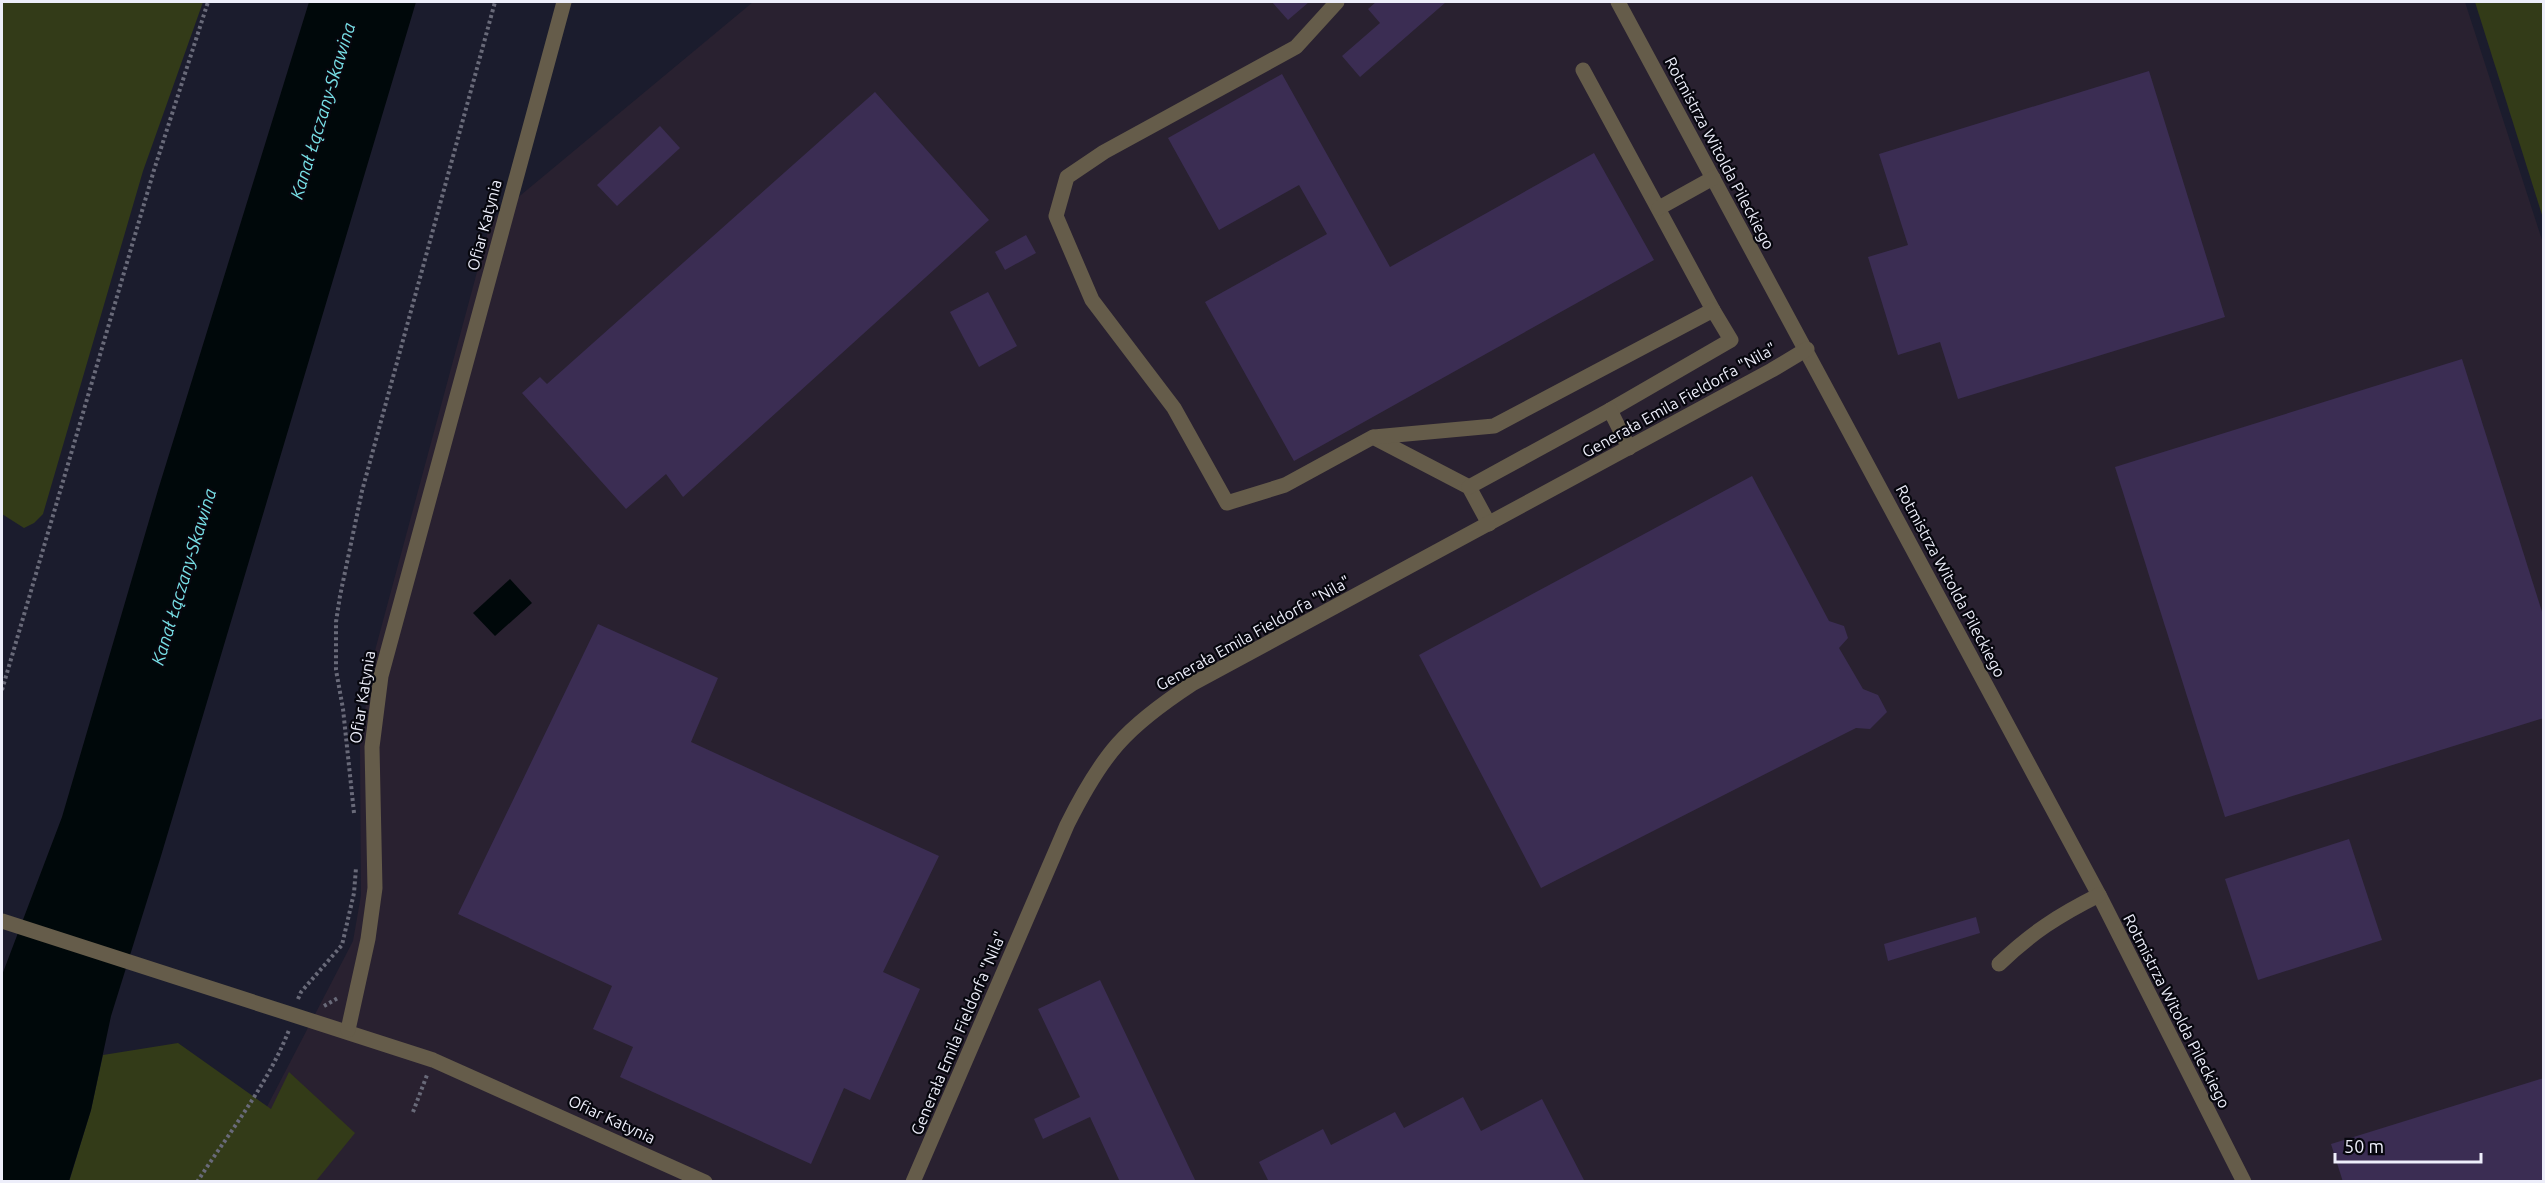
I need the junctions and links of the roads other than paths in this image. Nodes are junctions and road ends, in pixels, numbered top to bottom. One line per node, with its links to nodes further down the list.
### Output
1 (564, 2): 17 (street, Ofiar Katynia)
2 (1337, 2): 10 (street)
3 (1618, 2): 5 (street, Rotmistrza Witolda Pileckiego)
4 (1583, 70): 6 (street)
5 (1713, 178): 6 (street); 8 (street, Rotmistrza Witolda Pileckiego)
6 (1659, 208): 7 (street)
7 (1713, 310): 9 (street); 10 (street)
8 (1807, 349): 11 (street, Generała Emila Fieldorfa "Nila"); 14 (street, Rotmistrza Witolda Pileckiego)
9 (1610, 410): 11 (street); 12 (street)
10 (1373, 437): 12 (street)
11 (1629, 448): 13 (street, Generała Emila Fieldorfa "Nila")
12 (1468, 488): 13 (street)
13 (1489, 524): 19 (street, Generała Emila Fieldorfa "Nila")
14 (2099, 895): 16 (street); 20 (street, Rotmistrza Witolda Pileckiego)
15 (2, 921): 17 (street)
16 (1999, 964)
17 (348, 1030): 18 (street, Ofiar Katynia)
18 (705, 1182)
19 (913, 1182)
20 (2244, 1182)

